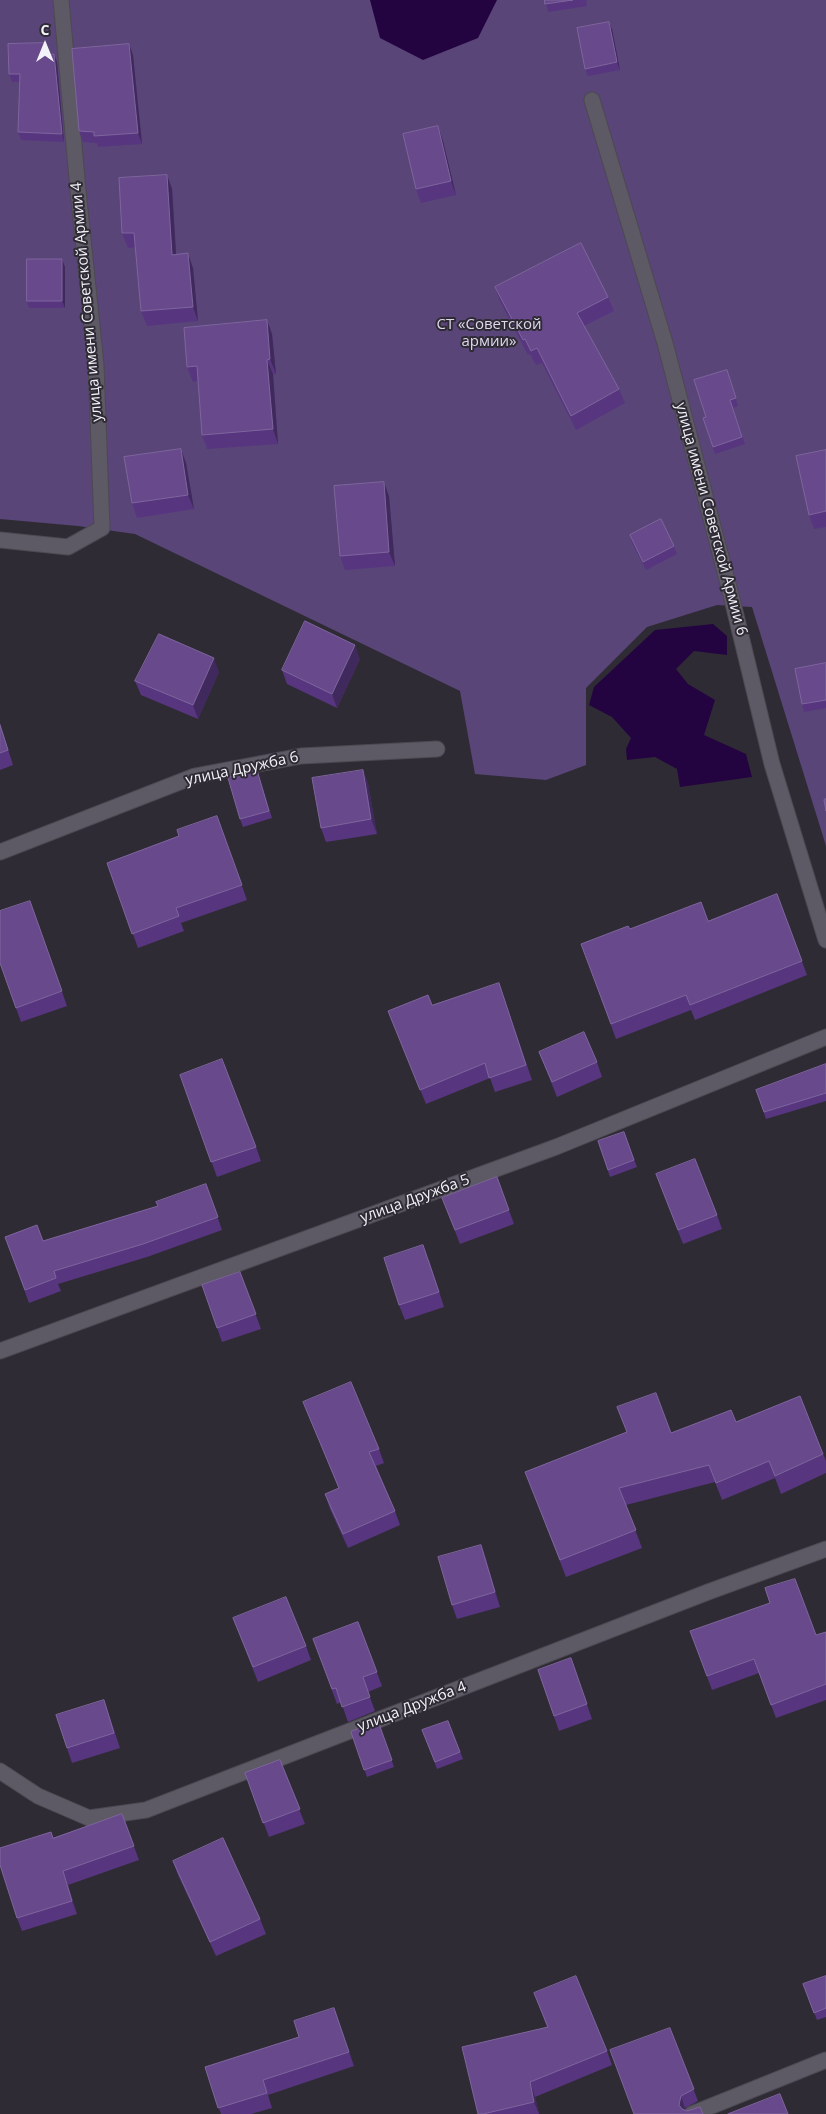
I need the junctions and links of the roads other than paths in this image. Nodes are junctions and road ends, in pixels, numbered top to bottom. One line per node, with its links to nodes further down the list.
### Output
1 (61, 0): 3 (street, улица имени Советской Армии 4)
2 (592, 100): 6 (street, улица имени Советской Армии 6)
3 (0, 540)
4 (437, 749): 5 (street, улица Дружба 6)
5 (0, 852)
6 (826, 940)
7 (826, 1037): 8 (street, улица Дружба 5)
8 (0, 1352)
9 (826, 1549): 10 (street, улица Дружба 4)
10 (0, 1771)
11 (826, 2060): 12 (street)
12 (692, 2114)

